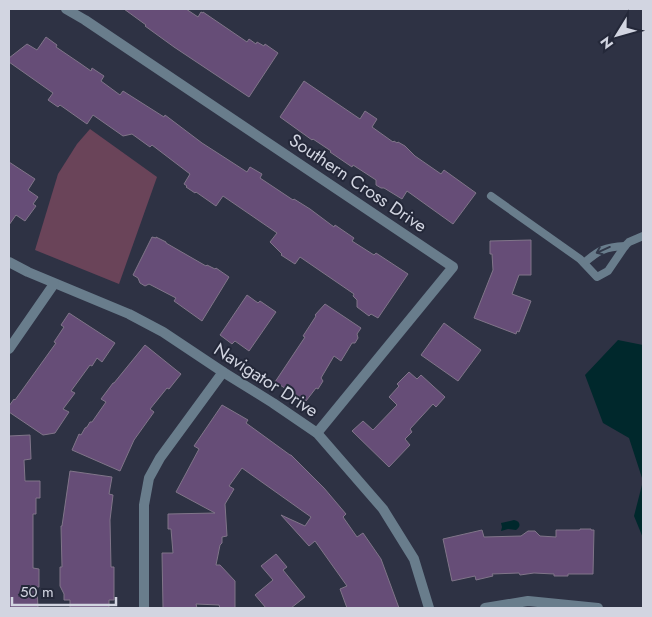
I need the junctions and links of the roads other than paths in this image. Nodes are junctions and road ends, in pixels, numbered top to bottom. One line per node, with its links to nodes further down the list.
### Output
1 (66, 9): 10 (street, Southern Cross Drive)
2 (491, 196): 6 (lane)
3 (643, 236): 4 (lane)
4 (625, 246): 6 (lane, one-way to 6); 6 (lane)
5 (9, 262): 7 (street, Navigator Drive)
6 (584, 263)
7 (54, 284): 8 (street); 9 (street, Navigator Drive)
8 (9, 348)
9 (223, 372): 10 (street, Navigator Drive); 11 (street)
10 (317, 433): 12 (street, Navigator Drive)
11 (144, 608)
12 (429, 608)
13 (485, 608): 14 (street)
14 (598, 608)

